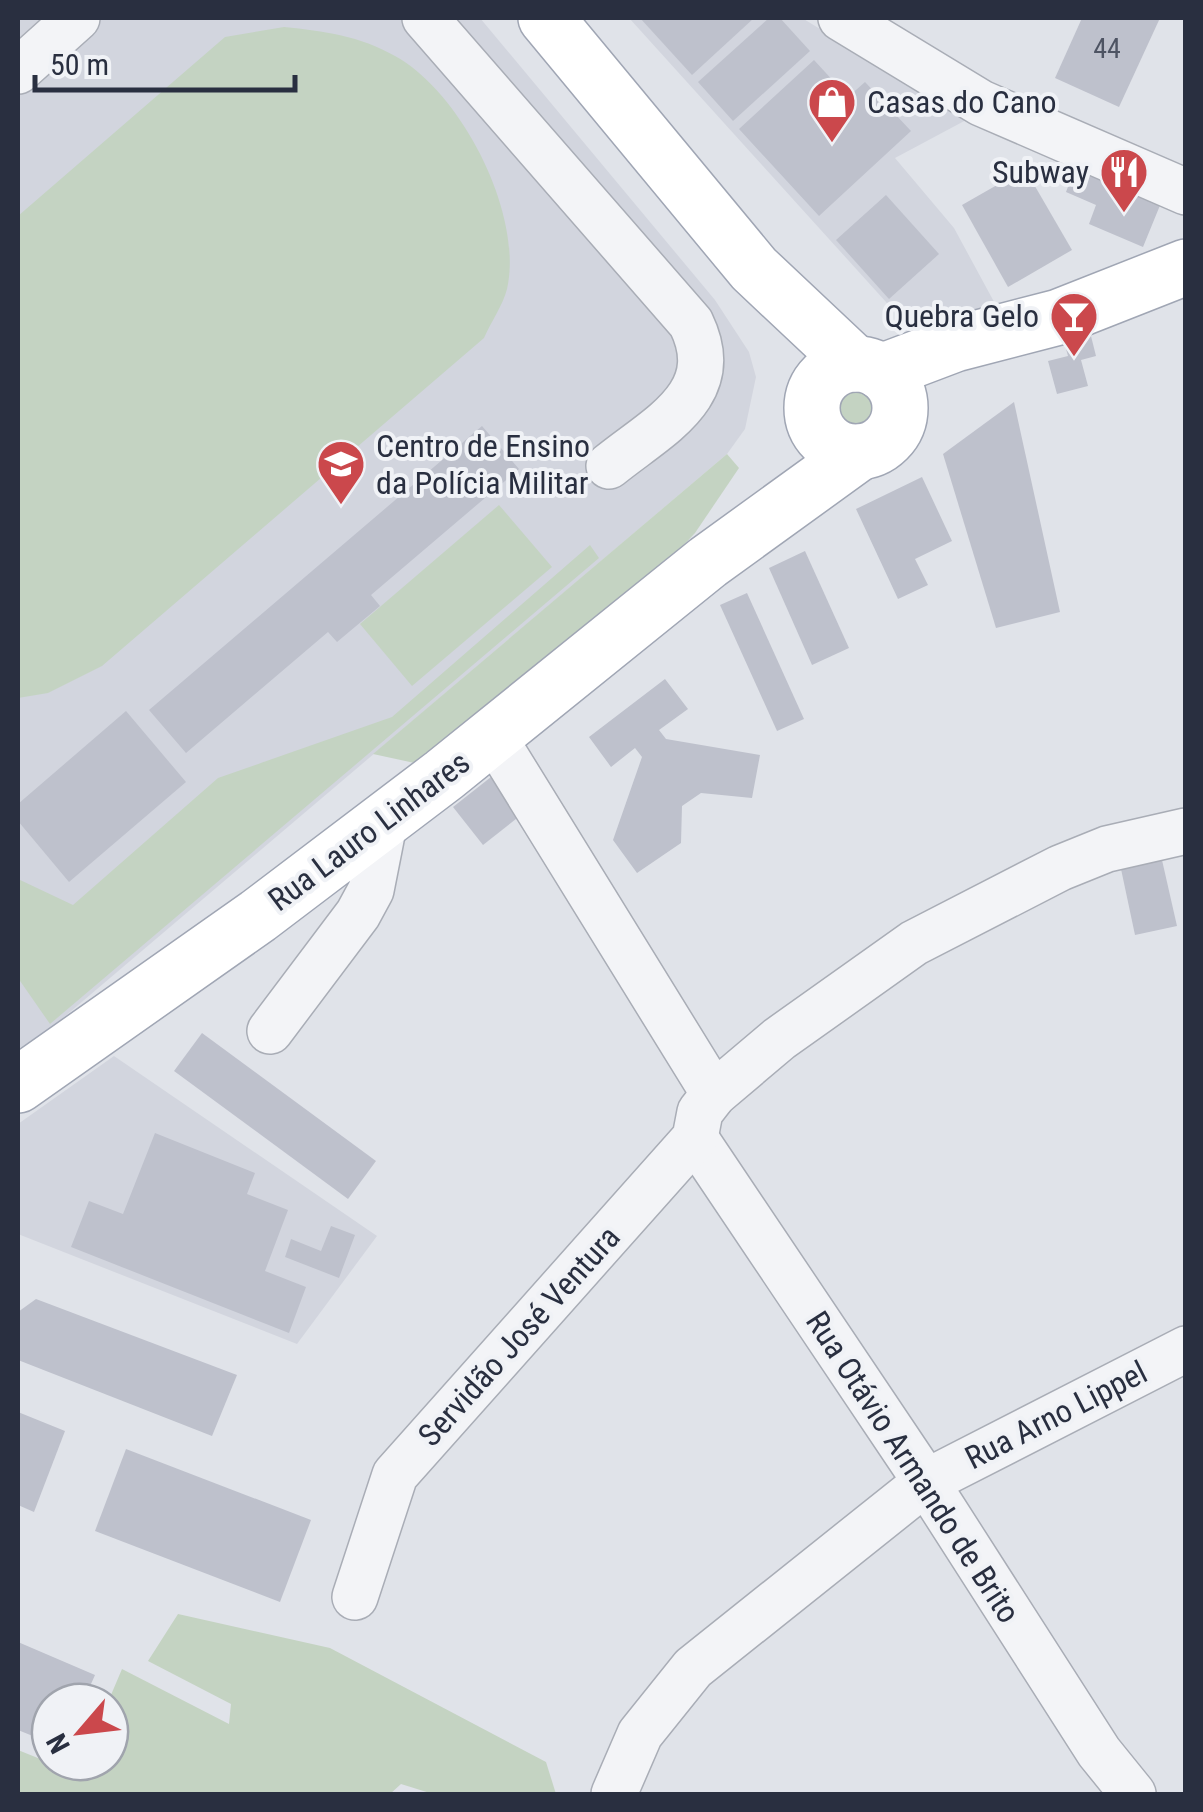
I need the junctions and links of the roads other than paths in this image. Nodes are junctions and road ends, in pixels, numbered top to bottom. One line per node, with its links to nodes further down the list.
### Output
1 (77, 18): 5 (street)
2 (425, 18): 9 (street)
3 (546, 18): 8 (main road)
4 (841, 18): 6 (street)
5 (18, 71)
6 (1186, 192)
7 (1184, 275): 8 (main road)
8 (853, 391): 10 (main road, Rua Lauro Linhares); 10 (main road, Rua Lauro Linhares)
9 (608, 466)
10 (708, 562): 11 (main road, Rua Lauro Linhares)
11 (493, 736): 12 (main road, Rua Lauro Linhares); 16 (street)
12 (386, 819): 14 (street); 15 (main road, Rua Lauro Linhares)
13 (1186, 831): 16 (street, Servidão José Ventura)
14 (270, 1031)
15 (18, 1085)
16 (714, 1094): 17 (street, Servidão José Ventura)
17 (695, 1138): 19 (street, Rua Otávio Armando de Brito); 20 (street, Servidão José Ventura)
18 (1186, 1349): 19 (street, Rua Arno Lippel)
19 (926, 1482): 21 (street, Rua Arno Lippel); 22 (street, Rua Otávio Armando de Brito)
20 (355, 1597)
21 (614, 1794)
22 (1132, 1794)

